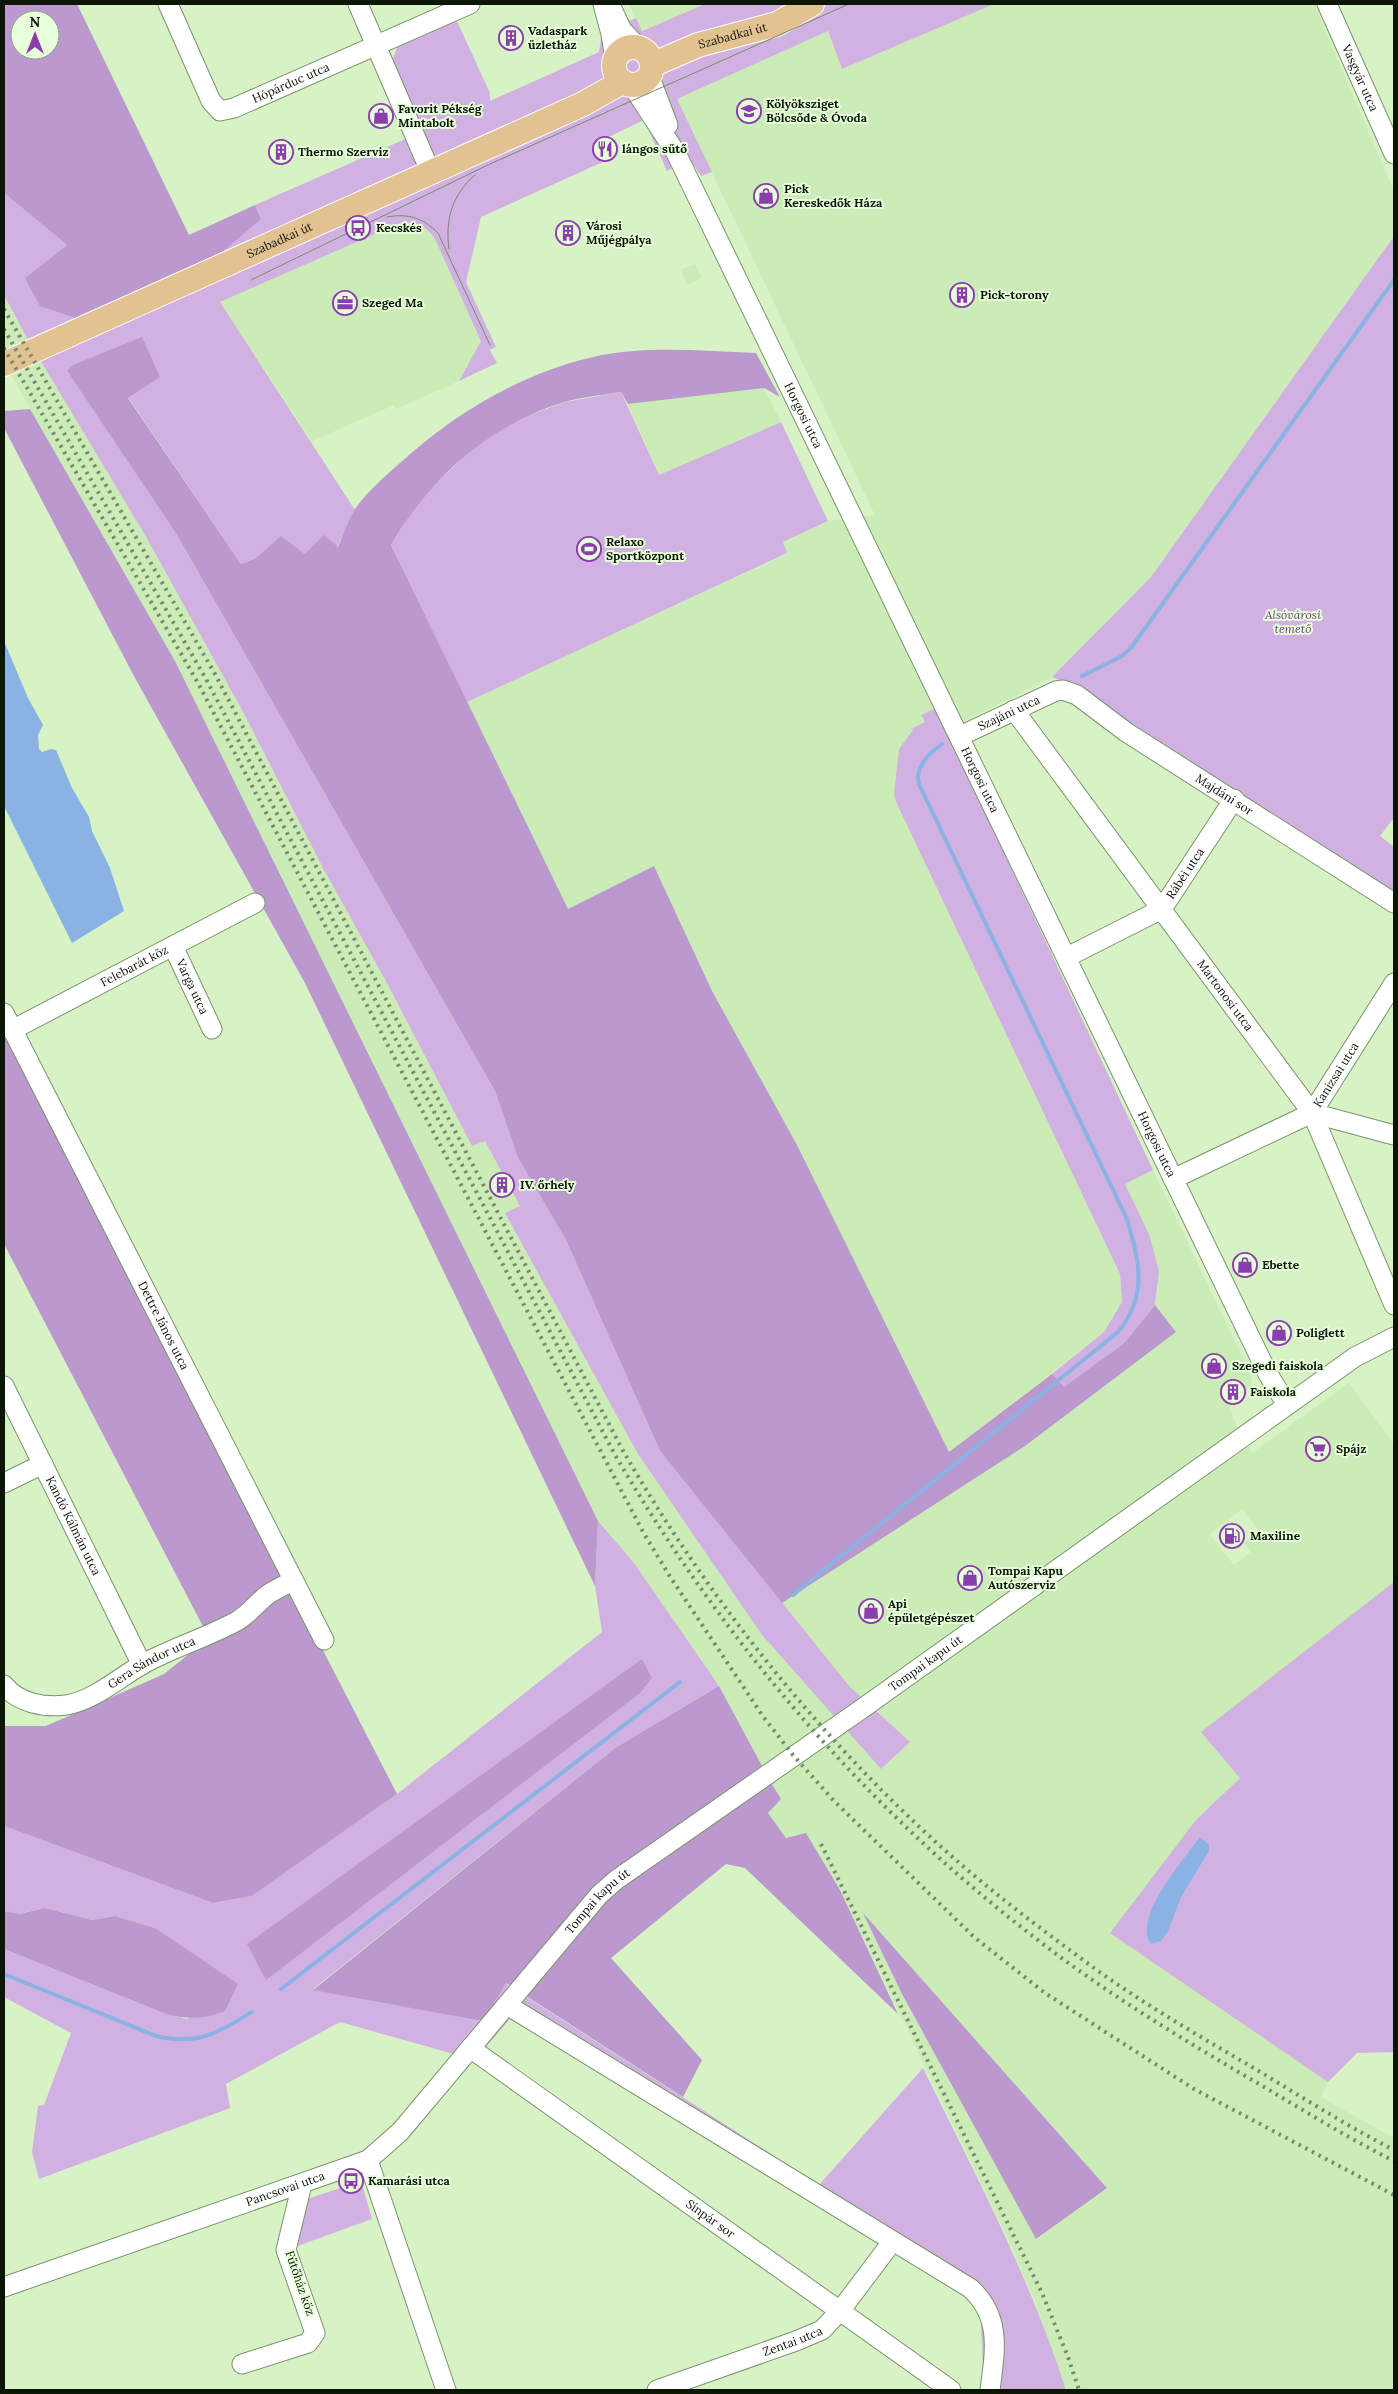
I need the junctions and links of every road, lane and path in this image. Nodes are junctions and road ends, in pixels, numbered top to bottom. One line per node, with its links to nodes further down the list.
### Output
1 (168, 4): 9 (street, Hópárduc utca)
2 (358, 4): 9 (street)
3 (470, 4): 9 (street, Hópárduc utca)
4 (603, 4): 10 (street)
5 (609, 4): 10 (street)
6 (797, 4): 10 (main road, Szabadkai út)
7 (812, 4): 10 (main road, Szabadkai út)
8 (1327, 4): 11 (street, Vasgyár utca)
9 (376, 45): 12 (street)
10 (633, 66): 12 (main road, Szabadkai út); 16 (street, Horgosi utca)
11 (1394, 154)
12 (431, 172): 13 (main road, Szabadkai út)
13 (4, 364)
14 (1056, 691): 15 (street, Szajáni utca); 17 (street, Majdáni sor)
15 (1014, 710): 16 (street, Szajáni utca); 20 (street, Martonosi utca)
16 (960, 736): 22 (street, Horgosi utca)
17 (1234, 799): 19 (street, Majdáni sor); 20 (street, Rábéi utca)
18 (255, 903): 21 (street, Felebarát köz)
19 (1394, 903)
20 (1162, 909): 22 (street, Rábéi utca); 27 (street, Martonosi utca)
21 (173, 946): 25 (street, Varga utca); 26 (street, Felebarát köz)
22 (1068, 957): 29 (street, Horgosi utca)
23 (1394, 983): 27 (street, Kanizsai utca)
24 (4, 1013): 26 (street, Dettre János utca)
25 (212, 1029)
26 (12, 1030): 36 (street, Dettre János utca)
27 (1312, 1113): 28 (street); 29 (street, Kanizsai utca); 30 (street, Martonosi utca)
28 (1394, 1136)
29 (1173, 1179): 33 (street, Horgosi utca)
30 (1394, 1305)
31 (1394, 1337): 33 (street, Tompai kapu út)
32 (4, 1386): 34 (street, Kandó Kálmán utca)
33 (1286, 1405): 40 (street, Tompai kapu út)
34 (43, 1464): 35 (street); 38 (street, Kandó Kálmán utca)
35 (4, 1483)
36 (292, 1582): 37 (street, Dettre János utca); 38 (street, Gera Sándor utca)
37 (324, 1640)
38 (142, 1665): 39 (street, Gera Sándor utca)
39 (4, 1685)
40 (507, 2004): 41 (street, Pancsovai utca); 44 (street)
41 (470, 2048): 42 (street, Pancsovai utca); 46 (street, Sínpár sor)
42 (368, 2160): 43 (street, Pancsovai utca); 48 (street)
43 (302, 2184): 45 (street, Pancsovai utca); 47 (street, Fűtőház köz)
44 (892, 2242): 46 (street, Zentai utca); 51 (street)
45 (4, 2287)
46 (840, 2312): 49 (street, Zentai utca); 50 (street, Sínpár sor)
47 (242, 2364)
48 (446, 2390)
49 (657, 2390)
50 (951, 2390)
51 (990, 2390)

